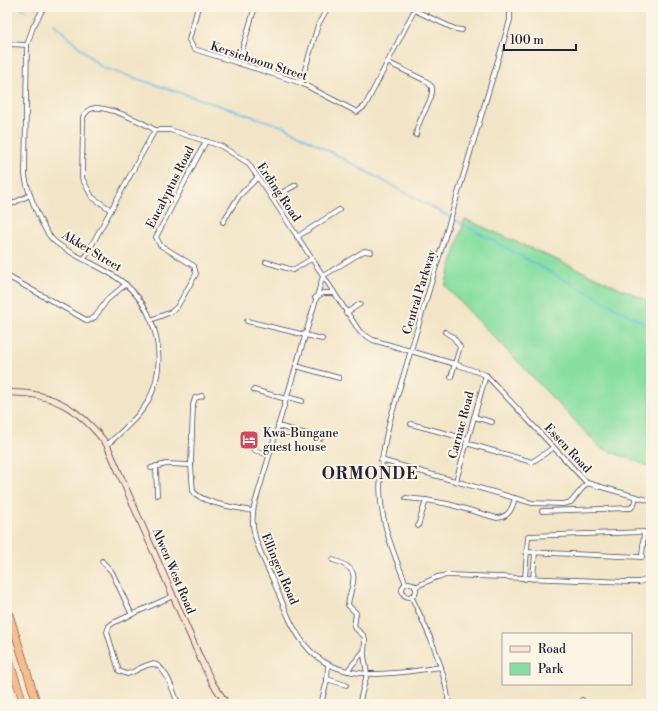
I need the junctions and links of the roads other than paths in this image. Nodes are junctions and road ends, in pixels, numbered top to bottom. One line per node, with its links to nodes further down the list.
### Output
1 (44, 7): 9 (street, Akker Street)
2 (198, 7): 11 (street, Kersieboom Street)
3 (255, 7): 11 (street)
4 (328, 7): 12 (street)
5 (507, 7): 41 (street, Central Parkway)
6 (415, 9): 7 (street); 10 (street, Kersieboom Street)
7 (462, 30)
8 (7, 44): 9 (street)
9 (27, 45): 18 (street, Akker Street)
10 (387, 62): 12 (street, Kersieboom Street); 14 (street)
11 (238, 63): 12 (street, Kersieboom Street)
12 (301, 83)
13 (155, 130): 15 (street, Erding Road); 21 (street); 21 (street)
14 (416, 135)
15 (206, 141): 16 (street, Erding Road); 36 (street, Eucalyptus Road)
16 (258, 177): 19 (street, Erding Road); 23 (street)
17 (296, 185): 19 (street)
18 (30, 195): 20 (street); 26 (street, Akker Street)
19 (272, 198): 24 (street, Erding Road)
20 (7, 206)
21 (111, 210): 26 (street)
22 (339, 210): 24 (street)
23 (224, 222)
24 (297, 236): 27 (street, Erding Road)
25 (371, 252): 30 (street)
26 (84, 259): 31 (street, Akker Street)
27 (311, 259): 28 (street); 30 (street, Erding Road)
28 (266, 262)
29 (7, 276): 31 (street)
30 (323, 276): 32 (street, Erding Road); 33 (street, Ellingen Road)
31 (126, 284): 36 (street, Akker Street)
32 (334, 293): 33 (street); 35 (street, Erding Road)
33 (315, 298): 39 (street, Ellingen Road)
34 (360, 304): 35 (street)
35 (346, 313): 41 (street, Erding Road)
36 (151, 320): 58 (street, Akker Street)
37 (247, 321): 39 (street)
38 (445, 332): 42 (street)
39 (305, 335): 40 (street); 43 (street, Ellingen Road)
40 (322, 339)
41 (411, 351): 42 (street, Essen Road); 62 (street, Central Parkway)
42 (455, 364): 44 (street, Essen Road); 45 (street)
43 (296, 366): 46 (street); 50 (street, Ellingen Road)
44 (486, 375): 52 (street, Carnac Road); 59 (street, Essen Road)
45 (451, 377)
46 (339, 378)
47 (254, 390): 50 (street)
48 (7, 393): 58 (street, Alwen West Road)
49 (202, 396): 63 (street)
50 (287, 398): 51 (street); 55 (street, Ellingen Road)
51 (302, 401)
52 (474, 417): 53 (street); 57 (street, Carnac Road)
53 (492, 422)
54 (411, 424): 57 (street)
55 (278, 426): 56 (street); 61 (street, Ellingen Road)
56 (321, 438)
57 (467, 441): 59 (street); 66 (street, Carnac Road)
58 (107, 445): 86 (street, Alwen West Road)
59 (553, 448): 67 (street, Essen Road)
60 (254, 450): 61 (street)
61 (269, 455): 74 (street, Ellingen Road)
62 (381, 460): 66 (street, Essen Road); 84 (street, Central Parkway)
63 (191, 465): 64 (street); 74 (street)
64 (156, 466): 65 (street); 68 (street)
65 (151, 468)
66 (456, 481): 71 (street, Essen Road)
67 (587, 483): 69 (street); 71 (street, Essen Road)
68 (157, 495)
69 (636, 497): 73 (street); 75 (street)
70 (406, 498): 72 (street)
71 (514, 498): 72 (street)
72 (426, 500): 76 (street)
73 (651, 501)
74 (252, 511): 92 (street, Ellingen Road)
75 (542, 511)
76 (418, 526)
77 (526, 552): 78 (street); 78 (street); 82 (street)
78 (535, 552): 83 (street)
79 (333, 560): 90 (street)
80 (102, 561): 89 (street)
81 (651, 578): 83 (street)
82 (526, 579): 83 (street); 85 (street)
83 (533, 579)
84 (406, 584): 85 (street); 87 (street)
85 (415, 587): 87 (street)
86 (173, 596): 89 (street); 101 (street, Alwen West Road)
87 (411, 596): 93 (street)
88 (7, 607): 99 (highway)
89 (131, 613): 100 (street)
90 (364, 652): 94 (street); 95 (street)
91 (7, 654): 98 (highway)
92 (328, 664): 94 (street, Ellingen Road); 96 (street)
93 (441, 667): 95 (street, Ellingen Road); 104 (street)
94 (348, 671): 95 (street, Ellingen Road)
95 (367, 674): 103 (street)
96 (327, 680): 97 (street); 102 (street)
97 (346, 685)
98 (24, 704)
99 (37, 704)
100 (178, 704)
101 (227, 704)
102 (320, 704)
103 (359, 704)
104 (449, 704)

